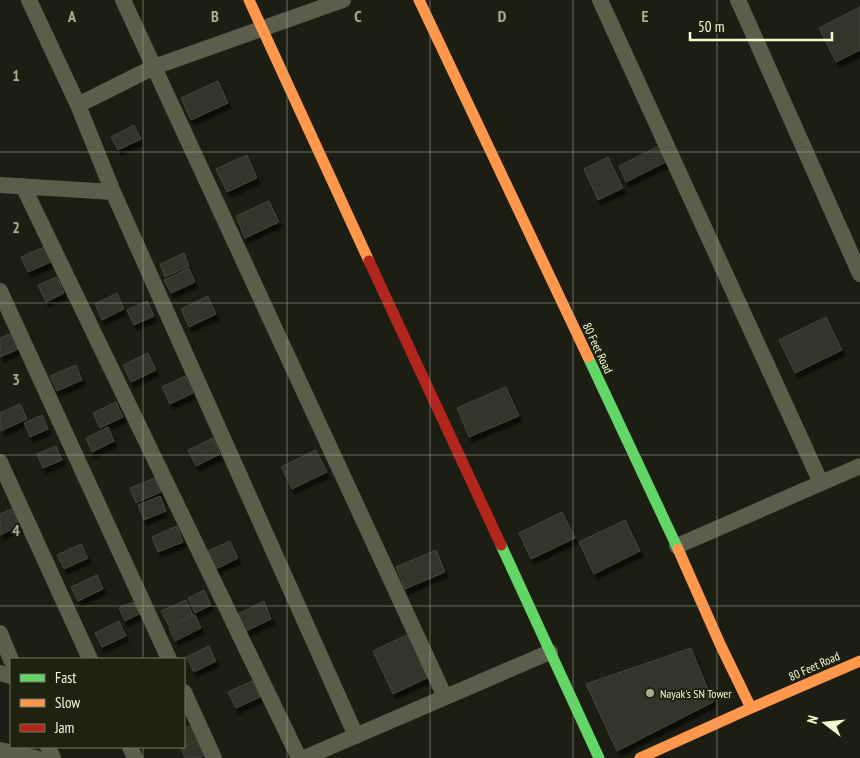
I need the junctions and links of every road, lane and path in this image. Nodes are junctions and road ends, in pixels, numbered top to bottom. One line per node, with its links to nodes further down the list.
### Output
1 (29, 0): 10 (street)
2 (123, 0): 9 (street)
3 (249, 0): 8 (street)
4 (343, 0): 8 (street)
5 (419, 0): 19 (street, 80 Feet Road)
6 (600, 0): 18 (street)
7 (738, 0): 14 (street)
8 (262, 29): 9 (street); 21 (street)
9 (154, 67): 10 (street); 27 (street)
10 (78, 105): 13 (street)
11 (0, 185): 12 (street)
12 (23, 186): 13 (street); 33 (street)
13 (113, 192): 29 (street)
14 (860, 274)
15 (0, 291): 24 (street)
16 (0, 462): 23 (street)
17 (860, 466): 18 (street)
18 (821, 483): 19 (street)
19 (677, 546): 28 (street, 80 Feet Road)
20 (0, 633): 22 (street)
21 (550, 652): 27 (street); 35 (street)
22 (10, 658)
23 (90, 658)
24 (169, 658)
25 (860, 661): 28 (street, 80 Feet Road)
26 (185, 694): 32 (street)
27 (445, 697): 29 (street)
28 (751, 708): 36 (street, 80 Feet Road)
29 (356, 736): 34 (street)
30 (0, 750): 31 (street)
31 (36, 758)
32 (214, 758)
33 (299, 758)
34 (304, 758)
35 (599, 758)
36 (640, 758)

